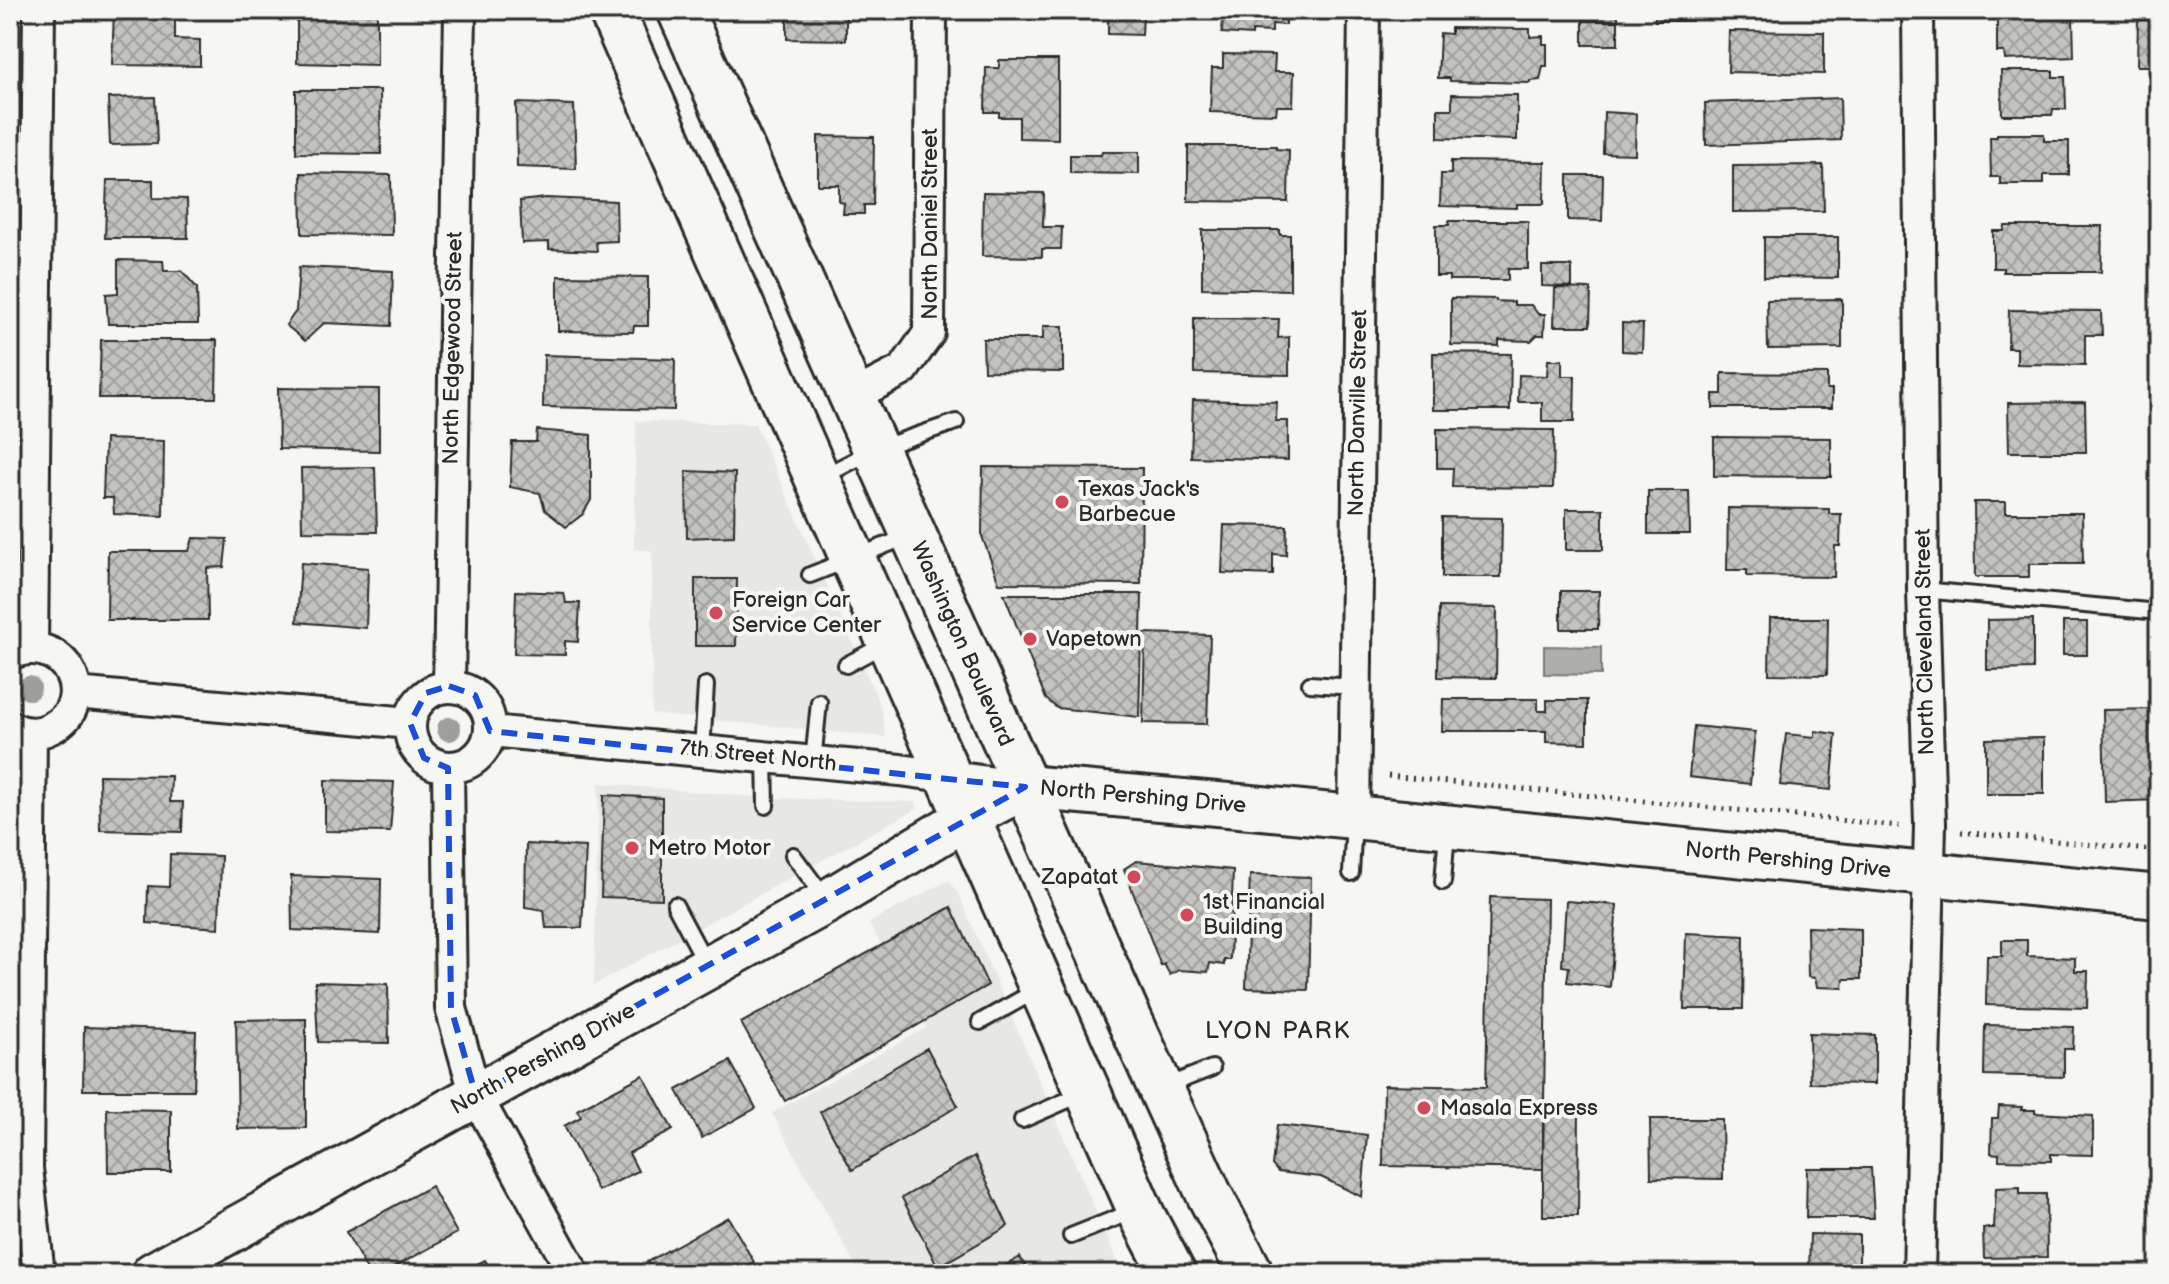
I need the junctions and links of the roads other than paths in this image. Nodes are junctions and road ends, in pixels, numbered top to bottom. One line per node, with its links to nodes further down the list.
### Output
1 (39, 10): 18 (street)
2 (460, 10): 22 (street, North Edgewood Street)
3 (611, 10): 11 (main road)
4 (680, 10): 8 (main road, Washington Boulevard)
5 (931, 10): 8 (street, North Daniel Street)
6 (1364, 10): 23 (street, North Danville Street)
7 (1918, 10): 15 (street, North Cleveland Street)
8 (851, 397): 10 (main road, Washington Boulevard)
9 (956, 422): 10 (lane)
10 (874, 450): 11 (lane); 12 (main road, Washington Boulevard)
11 (818, 479): 13 (main road)
12 (913, 534): 13 (lane); 34 (main road, Washington Boulevard)
13 (854, 559): 14 (lane); 17 (main road)
14 (810, 575)
15 (1923, 590): 16 (lane); 41 (street, North Cleveland Street)
16 (2159, 612)
17 (891, 641): 19 (lane); 33 (main road)
18 (21, 651): 24 (street)
19 (846, 665)
20 (1310, 684): 23 (lane)
21 (706, 685): 29 (lane)
22 (449, 686): 26 (street); 28 (street)
23 (1354, 687): 37 (street, North Danville Street)
24 (75, 693): 26 (street); 27 (street)
25 (819, 702): 31 (lane)
26 (410, 723): 32 (street)
27 (20, 730): 56 (street)
28 (490, 731): 29 (street, 7th Street North); 32 (street)
29 (702, 751): 30 (street, 7th Street North)
30 (765, 757): 31 (street, 7th Street North); 35 (lane)
31 (813, 762): 33 (street, 7th Street North)
32 (448, 768): 52 (street)
33 (950, 776): 34 (street, 7th Street North); 36 (main road)
34 (1025, 787): 36 (street, North Pershing Drive); 37 (street, North Pershing Drive); 50 (main road, Washington Boulevard)
35 (766, 806)
36 (968, 817): 44 (street, North Pershing Drive); 47 (main road)
37 (1354, 817): 38 (street, North Pershing Drive); 40 (lane)
38 (1448, 826): 41 (street, North Pershing Drive); 42 (lane)
39 (793, 855): 44 (lane)
40 (1351, 873)
41 (1928, 874): 43 (street, North Pershing Drive); 61 (street, North Cleveland Street)
42 (1443, 882)
43 (2159, 897)
44 (828, 901): 46 (street, North Pershing Drive)
45 (675, 905): 46 (lane)
46 (708, 967): 52 (street, North Pershing Drive)
47 (1043, 987): 48 (lane); 51 (main road)
48 (980, 1022)
49 (1212, 1068): 50 (lane)
50 (1161, 1088): 60 (main road, Washington Boulevard)
51 (1088, 1091): 53 (lane); 54 (main road)
52 (476, 1096): 57 (street, North Pershing Drive); 58 (street)
53 (1022, 1120)
54 (1140, 1209): 55 (lane); 59 (main road)
55 (1071, 1236)
56 (39, 1274)
57 (153, 1274)
58 (574, 1274)
59 (1173, 1274)
60 (1251, 1274)
61 (1919, 1274)

